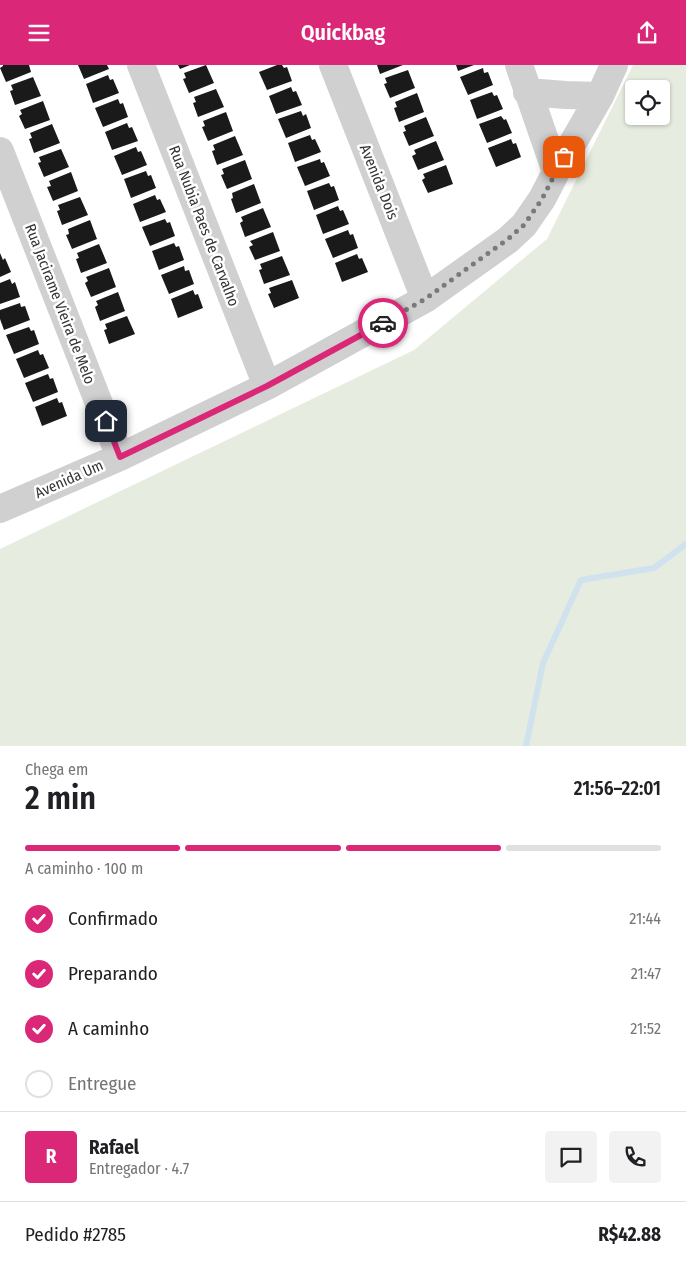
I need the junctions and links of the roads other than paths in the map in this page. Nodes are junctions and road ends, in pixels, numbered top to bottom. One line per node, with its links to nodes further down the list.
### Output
1 (141, 65): 10 (street, Rua Nubia Paes de Carvalho)
2 (332, 65): 9 (street, Avenida Dois)
3 (519, 65): 5 (street)
4 (614, 65): 6 (street, Avenida Um)
5 (527, 92): 6 (street); 8 (street)
6 (600, 95): 8 (street, Avenida Um)
7 (0, 151): 11 (street, Rua Jacirame Vieira de Melo)
8 (556, 172): 9 (street, Avenida Um)
9 (425, 299): 10 (street, Avenida Um)
10 (267, 386): 11 (street, Avenida Um)
11 (120, 457): 12 (street, Avenida Um)
12 (0, 509)

